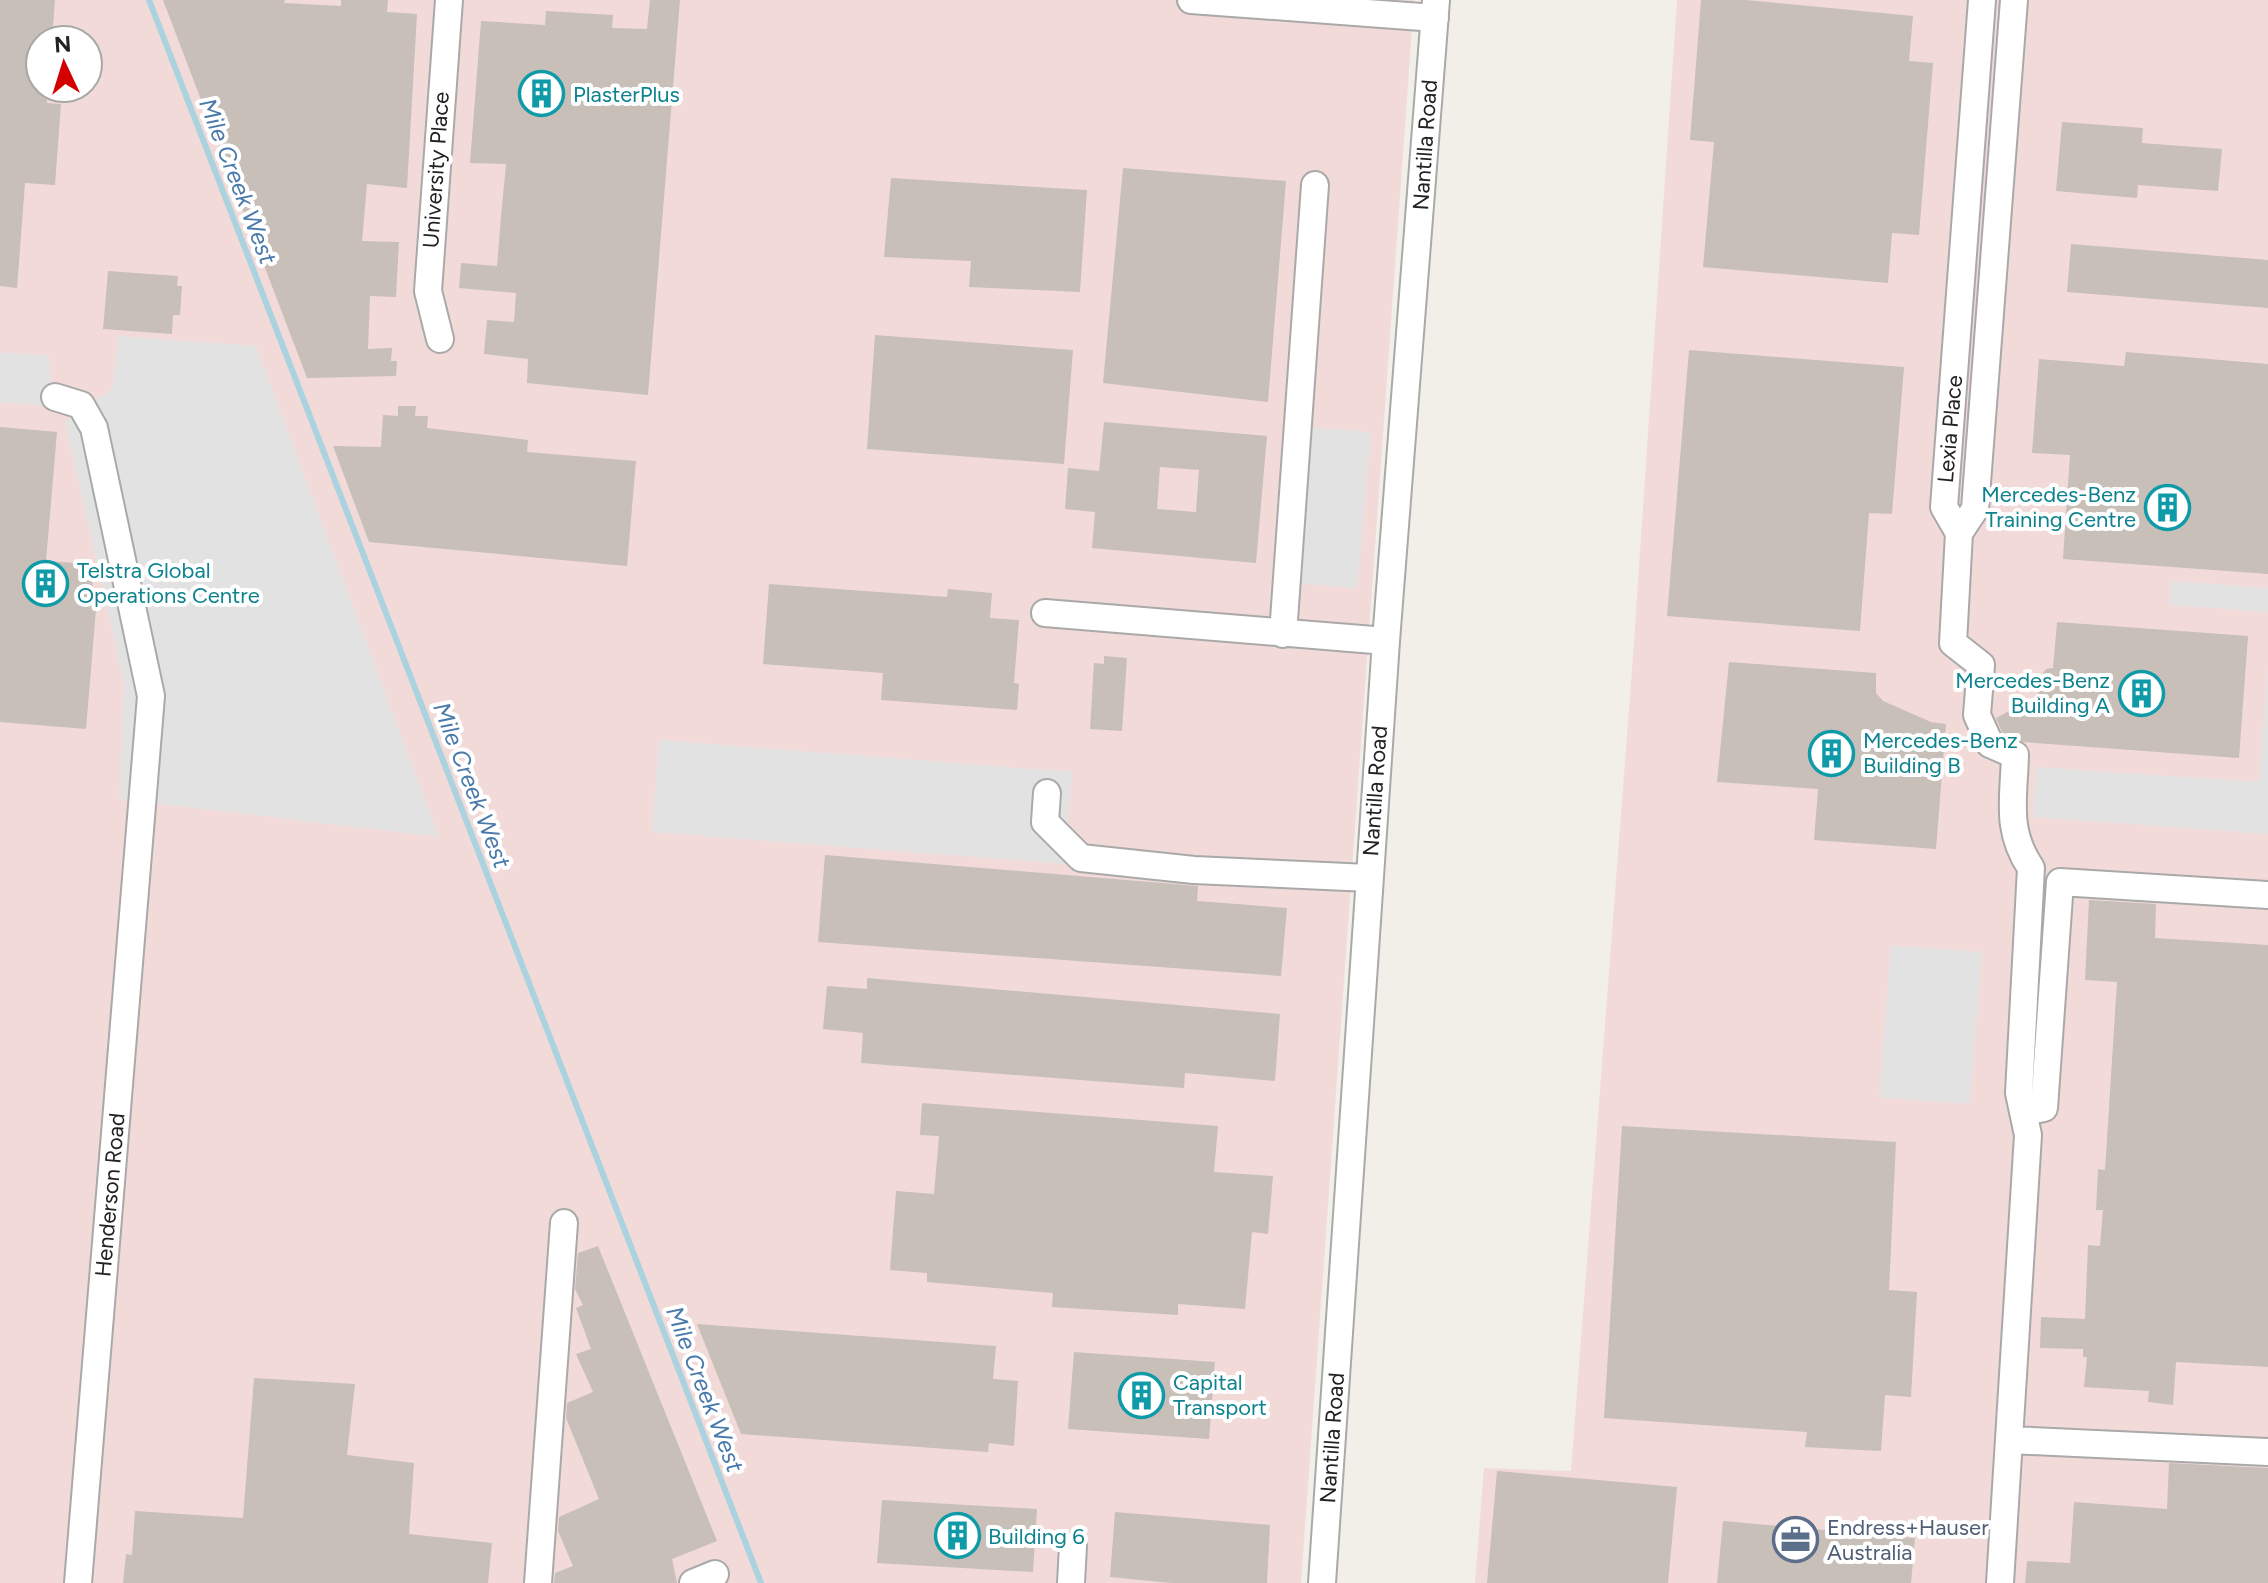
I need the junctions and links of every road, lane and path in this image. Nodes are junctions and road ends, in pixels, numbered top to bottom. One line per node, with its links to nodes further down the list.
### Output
1 (449, 0): 11 (street, University Place)
2 (1191, 0): 5 (street)
3 (1982, 0): 6 (street, Lexia Place)
4 (2014, 0): 7 (street, Lexia Place)
5 (1435, 9): 16 (street, Nantilla Road)
6 (1969, 179): 7 (street); 9 (street, Lexia Place)
7 (2001, 181): 10 (street, Lexia Place)
8 (1315, 185): 15 (street)
9 (1959, 321): 10 (street); 13 (street, Lexia Place)
10 (1990, 324): 13 (street, Lexia Place)
11 (440, 339)
12 (55, 397): 25 (street, Henderson Road)
13 (1959, 533): 20 (street, Lexia Place)
14 (1045, 613): 15 (street)
15 (1283, 634): 16 (street)
16 (1386, 641): 18 (street, Nantilla Road)
17 (1047, 793): 18 (street)
18 (1369, 878): 28 (street, Nantilla Road)
19 (2268, 895): 20 (street)
20 (2023, 1112): 22 (street)
21 (564, 1223): 26 (street)
22 (2010, 1440): 23 (street); 29 (street)
23 (2268, 1452)
24 (1073, 1546): 27 (street)
25 (78, 1583)
26 (538, 1583)
27 (1071, 1583)
28 (1322, 1583)
29 (2000, 1583)

